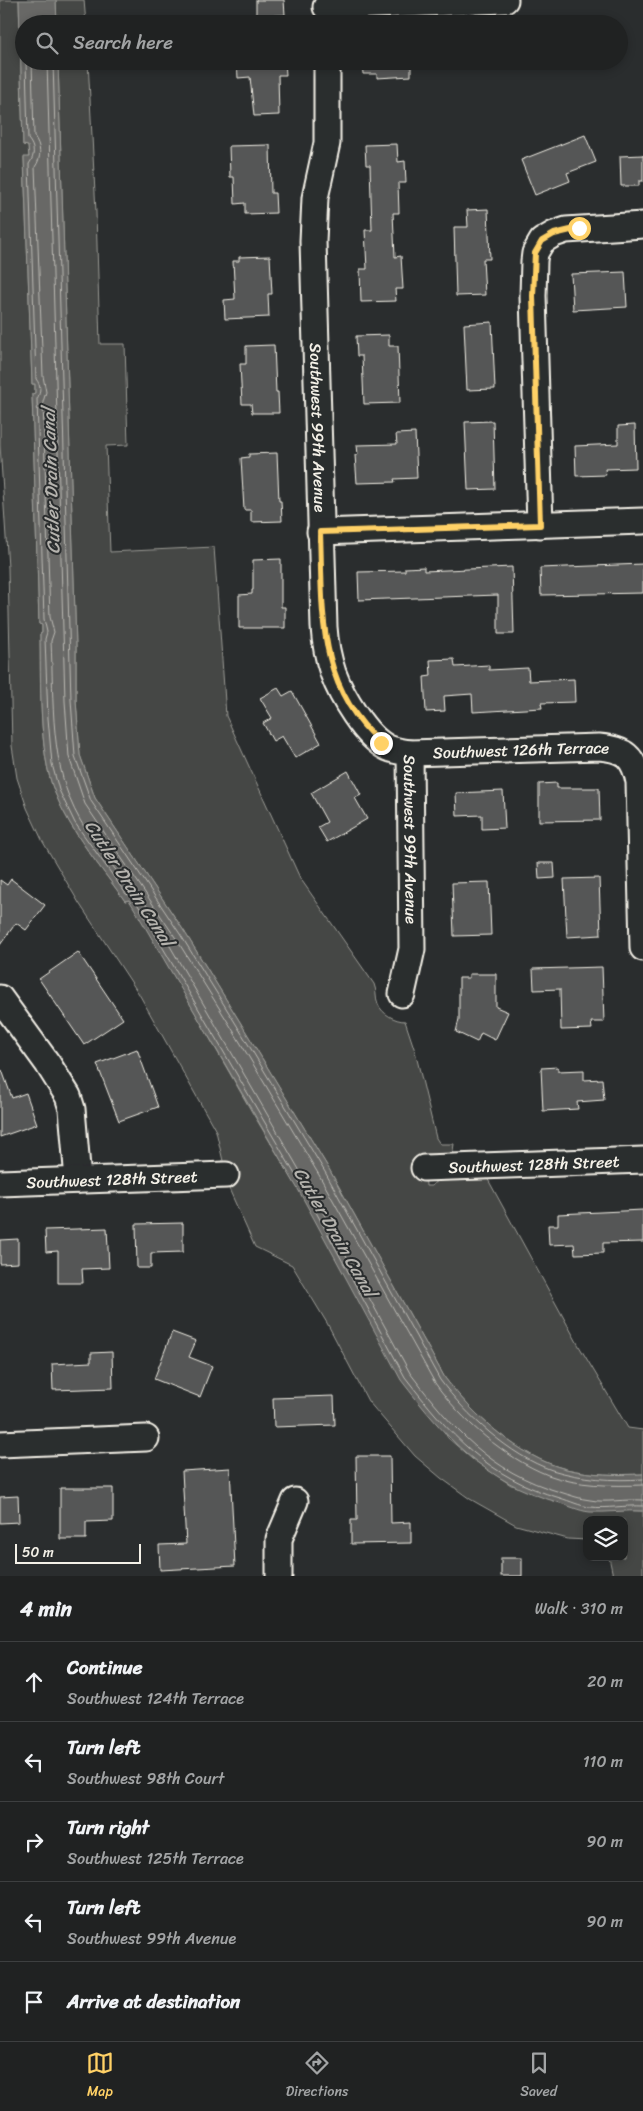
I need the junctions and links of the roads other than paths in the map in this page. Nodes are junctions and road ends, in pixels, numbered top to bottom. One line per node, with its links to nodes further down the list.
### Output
1 (505, 0): 2 (street)
2 (326, 10)
3 (327, 70): 7 (street, Southwest 99th Avenue)
4 (643, 225): 6 (street)
5 (643, 521): 6 (street)
6 (540, 525): 7 (street)
7 (320, 532): 8 (street, Southwest 99th Avenue)
8 (410, 753): 9 (street, Southwest 126th Terrace); 10 (street, Southwest 99th Avenue)
9 (643, 948)
10 (402, 994)
11 (0, 998): 15 (street)
12 (643, 1160): 13 (street, Southwest 128th Street)
13 (424, 1168)
14 (226, 1175): 15 (street, Southwest 128th Street)
15 (78, 1180): 16 (street, Southwest 128th Street)
16 (0, 1183)
17 (146, 1438): 18 (street)
18 (0, 1444)
19 (295, 1501): 20 (street)
20 (279, 1576)

